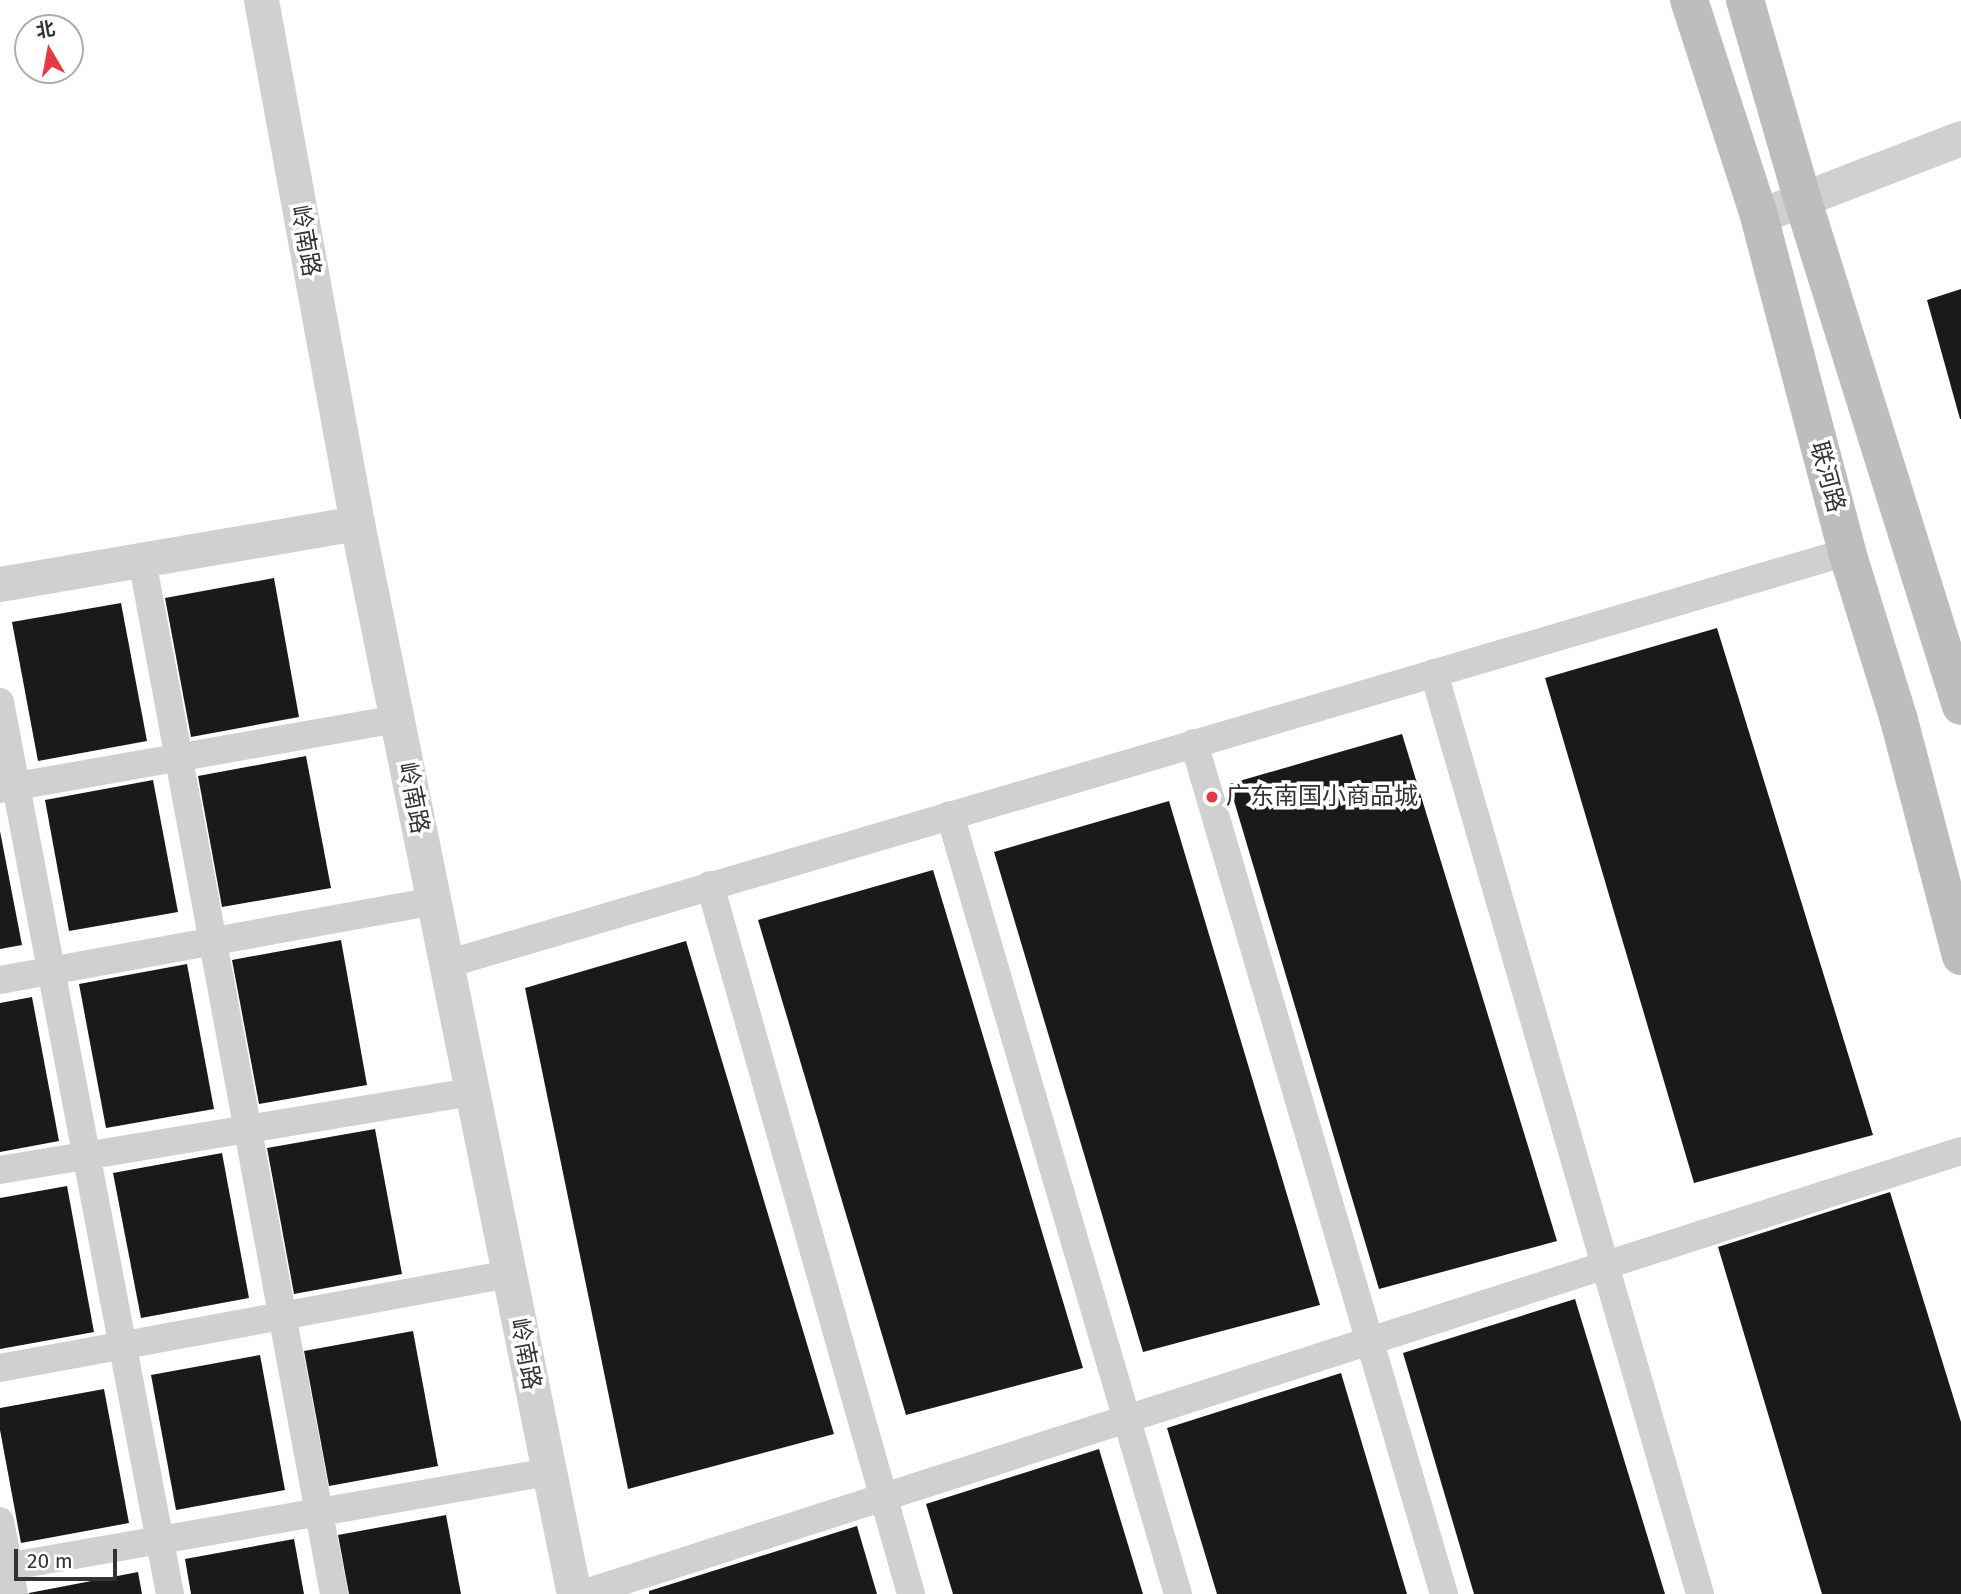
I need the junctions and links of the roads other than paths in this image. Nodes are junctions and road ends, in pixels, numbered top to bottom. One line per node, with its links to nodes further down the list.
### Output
1 (261, 0): 7 (street, 岭南路)
2 (1689, 0): 6 (main road, 联河路)
3 (1745, 0): 5 (main road)
4 (1961, 138): 5 (street)
5 (1802, 198): 6 (street); 13 (main road)
6 (1759, 216): 8 (main road, 联河路)
7 (357, 523): 9 (street); 14 (street, 岭南路)
8 (1847, 552): 11 (street); 22 (main road, 联河路)
9 (142, 560): 10 (street); 16 (street)
10 (0, 584)
11 (1434, 673): 15 (street); 31 (street)
12 (0, 702): 17 (street)
13 (1961, 705)
14 (397, 719): 16 (street); 20 (street, 岭南路)
15 (1194, 744): 18 (street); 34 (street)
16 (178, 758): 17 (street); 21 (street)
17 (8, 787): 24 (street)
18 (950, 815): 19 (street); 37 (street)
19 (710, 885): 23 (street); 39 (street)
20 (434, 901): 21 (street); 23 (street, 岭南路)
21 (212, 941): 24 (street); 27 (street)
22 (1961, 956)
23 (447, 964): 26 (street, 岭南路)
24 (51, 971): 25 (street); 29 (street)
25 (0, 980)
26 (472, 1092): 27 (street); 32 (street, 岭南路)
27 (247, 1129): 29 (street); 33 (street)
28 (1961, 1151): 31 (street)
29 (86, 1156): 30 (street); 35 (street)
30 (0, 1170)
31 (1605, 1265): 34 (street); 52 (street)
32 (509, 1274): 33 (street); 38 (street, 岭南路)
33 (282, 1316): 35 (street); 40 (street)
34 (1369, 1340): 37 (street); 51 (street)
35 (122, 1345): 36 (street); 42 (street)
36 (0, 1368)
37 (1127, 1418): 39 (street); 50 (street)
38 (549, 1472): 40 (street); 47 (street, 岭南路)
39 (883, 1496): 48 (street); 49 (street)
40 (318, 1512): 42 (street); 46 (street)
41 (0, 1521): 43 (street)
42 (159, 1540): 43 (street); 45 (street)
43 (4, 1567): 44 (street)
44 (14, 1594)
45 (170, 1594)
46 (334, 1594)
47 (574, 1594)
48 (582, 1594)
49 (911, 1594)
50 (1178, 1594)
51 (1444, 1594)
52 (1700, 1594)

